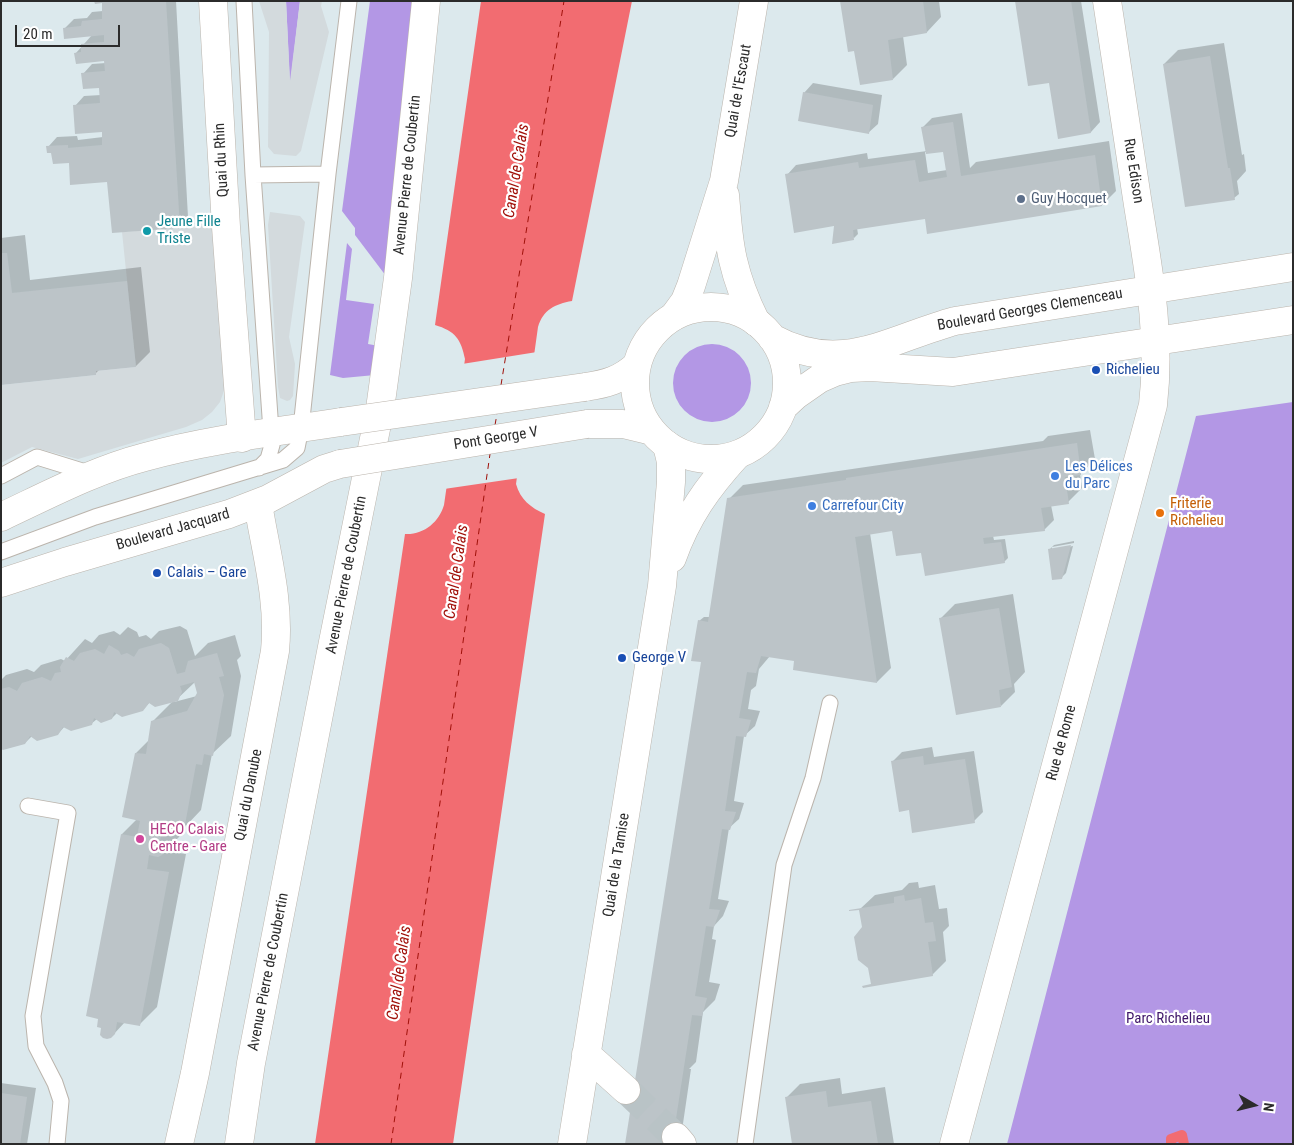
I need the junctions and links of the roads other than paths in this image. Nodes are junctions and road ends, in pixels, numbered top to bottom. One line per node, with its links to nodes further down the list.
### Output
1 (213, 1): 20 (street, Quai du Rhin)
2 (244, 1): 8 (lane)
3 (349, 1): 7 (lane)
4 (426, 1): 38 (street, Avenue Pierre de Coubertin)
5 (754, 1): 9 (street, Quai de l'Escaut)
6 (1107, 1): 11 (street, Rue Edison)
7 (328, 174): 8 (lane); 18 (lane)
8 (253, 176): 19 (lane)
9 (724, 181): 12 (street, Quai de l'Escaut); 14 (street, Quai de l'Escaut)
10 (1293, 267): 11 (street, Boulevard Georges Clemenceau)
11 (1151, 288): 14 (street, Boulevard Georges Clemenceau); 15 (street, Rue Edison)
12 (674, 316): 14 (street); 16 (street)
13 (1293, 320): 15 (street)
14 (764, 330): 17 (street)
15 (1156, 341): 17 (street); 41 (street, Rue de Rome)
16 (637, 365): 18 (street, bridge); 21 (street)
17 (783, 407): 22 (street)
18 (301, 428): 19 (street); 24 (lane)
19 (271, 433): 20 (street); 24 (lane)
20 (242, 438): 25 (street)
21 (659, 438): 22 (street); 23 (street, Pont George V, bridge); 31 (street, Quai de la Tamise)
22 (737, 455): 31 (street, Quai de la Tamise)
23 (340, 464): 27 (street, Boulevard Jacquard)
24 (258, 468): 29 (lane)
25 (93, 475): 26 (lane); 28 (street)
26 (1, 476)
27 (258, 504): 30 (street, Boulevard Jacquard); 37 (street, Quai du Danube)
28 (1, 517)
29 (1, 552)
30 (1, 583)
31 (662, 586): 34 (street, Quai de la Tamise)
32 (830, 703): 40 (lane)
33 (28, 806): 36 (lane)
34 (586, 1054): 35 (street); 39 (street, Quai de la Tamise)
35 (626, 1090)
36 (58, 1144)
37 (179, 1144)
38 (239, 1144)
39 (572, 1144)
40 (745, 1144)
41 (954, 1144)

